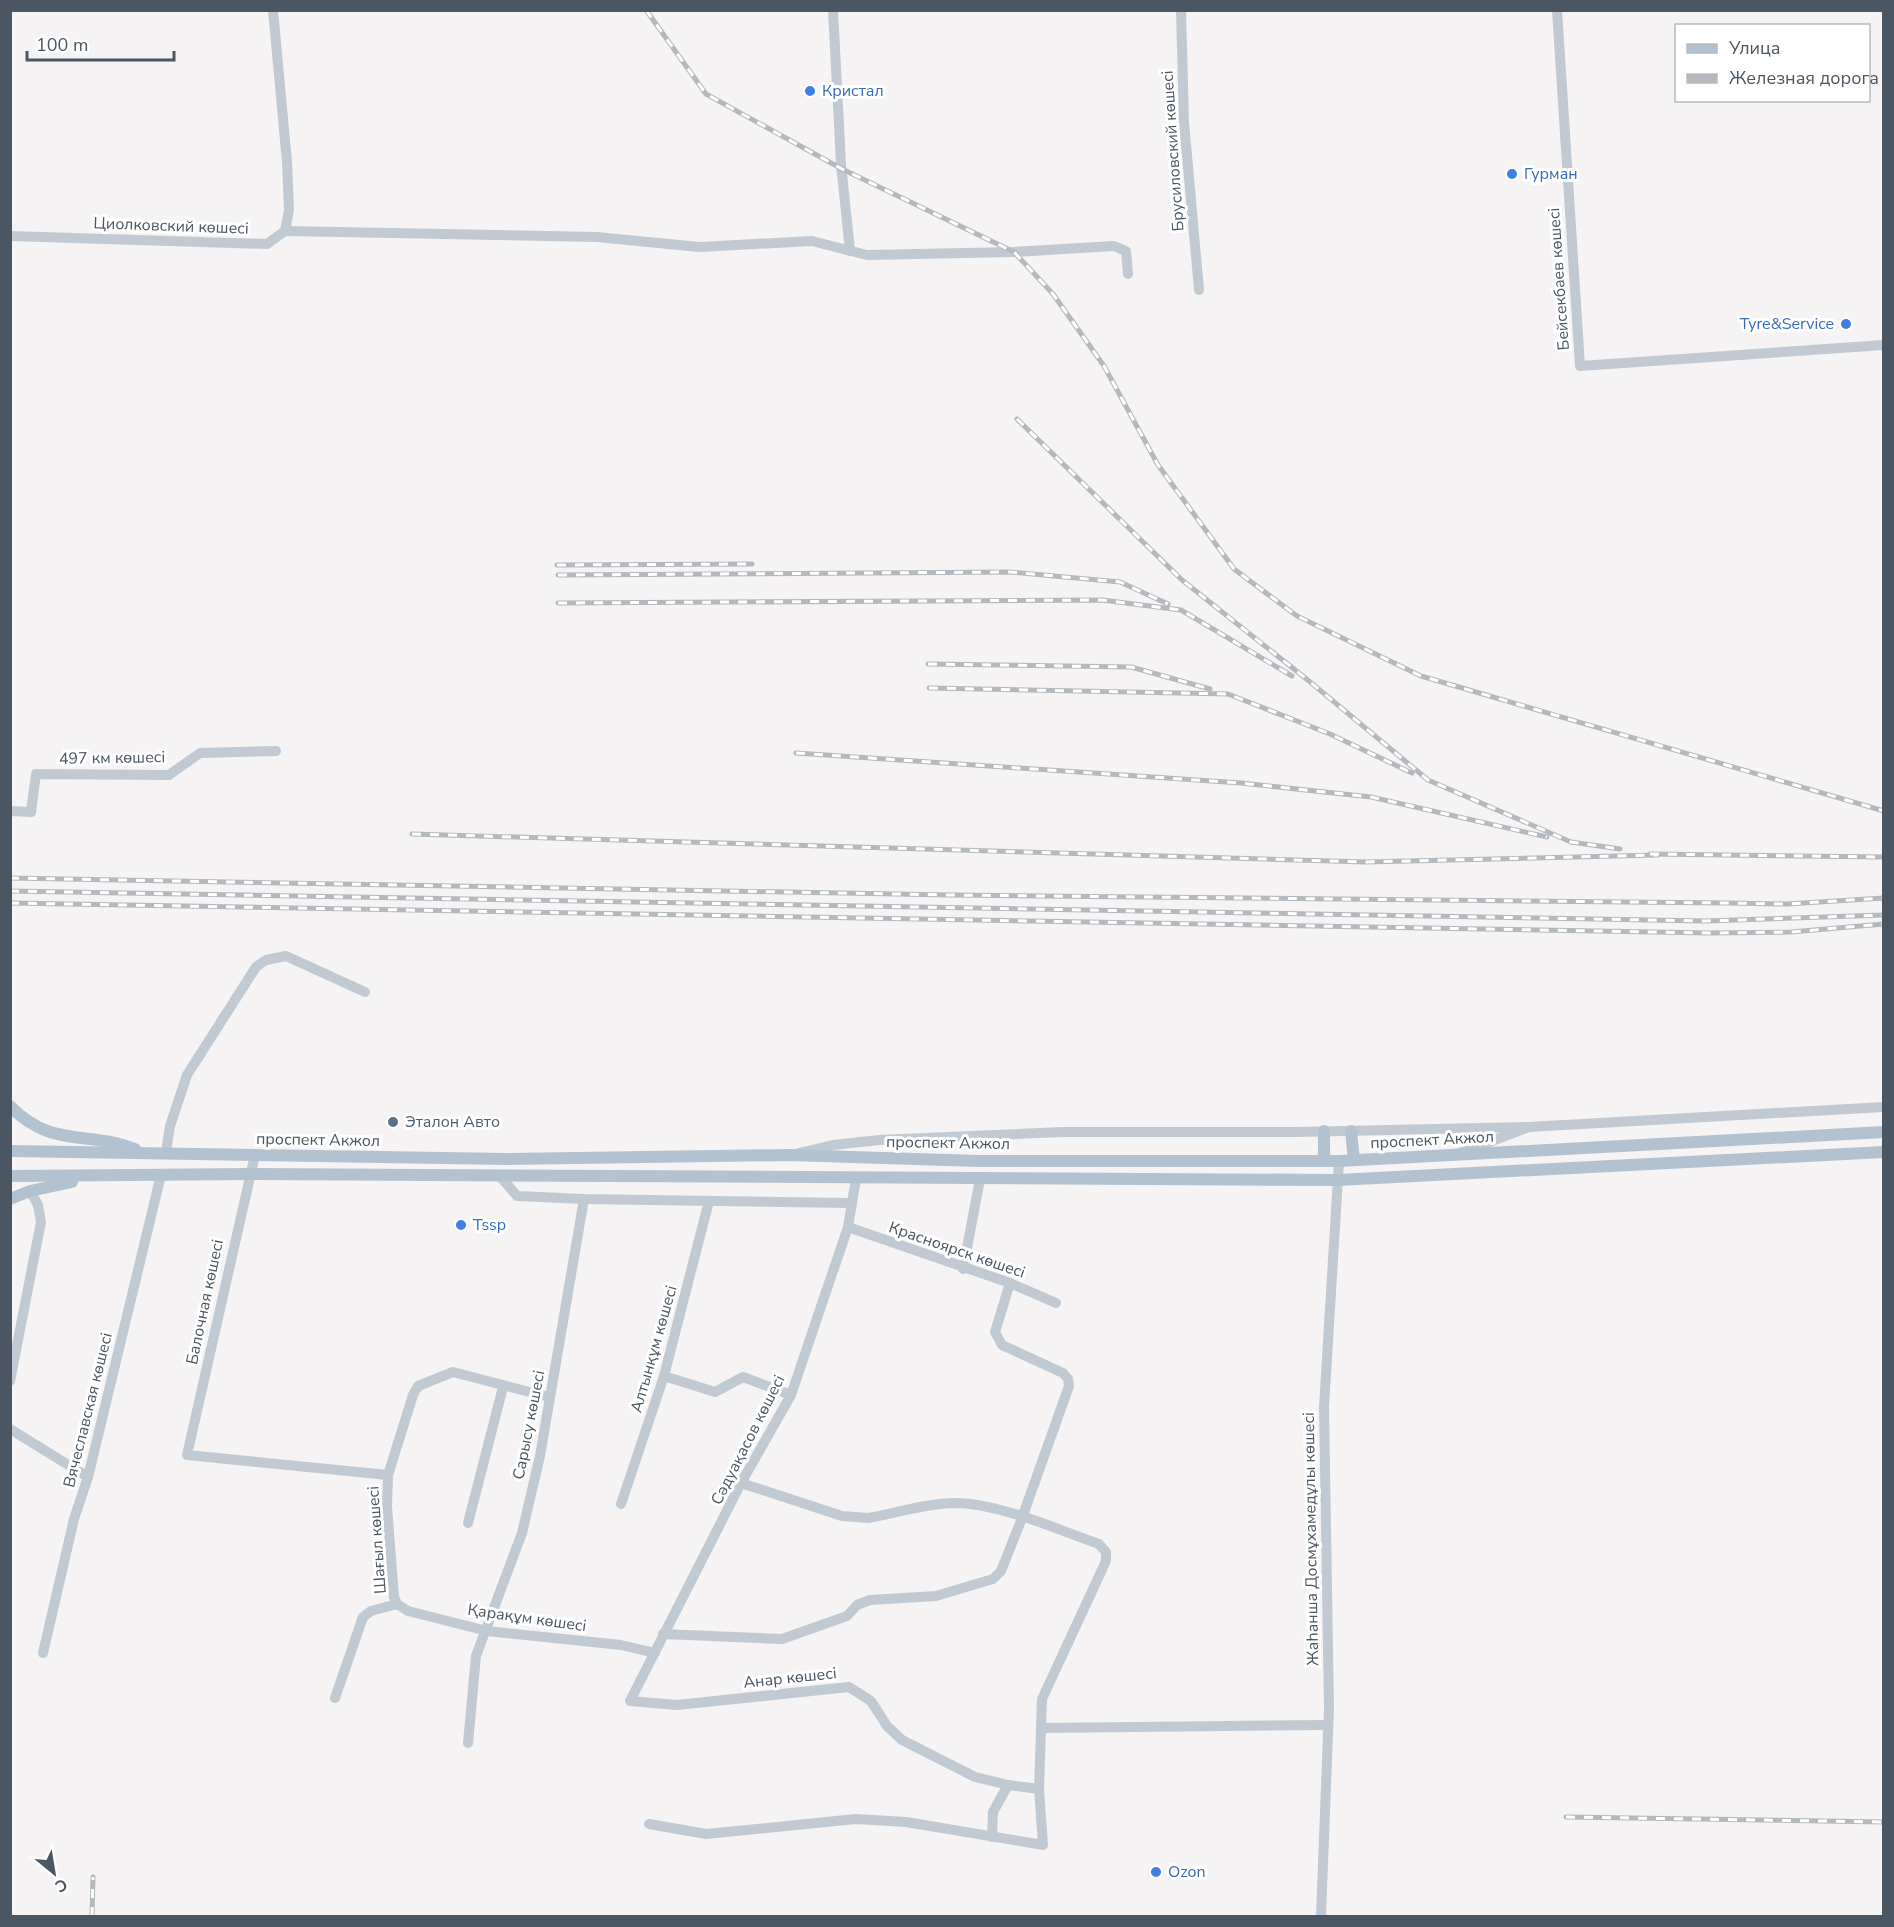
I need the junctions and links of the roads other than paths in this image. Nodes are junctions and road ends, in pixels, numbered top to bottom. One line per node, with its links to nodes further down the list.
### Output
1 (273, 10): 5 (street)
2 (833, 10): 7 (street)
3 (1181, 10): 9 (street, Брусиловский көшесі)
4 (1557, 10): 10 (street, Бейсекбаев көшесі)
5 (285, 231): 6 (street, Циолковский көшесі); 7 (street)
6 (10, 236)
7 (850, 251): 8 (street)
8 (1128, 274)
9 (1199, 290)
10 (1884, 345)
11 (276, 751): 12 (street, 497 км көшесі)
12 (10, 811)
13 (365, 992): 22 (street)
14 (10, 1106): 21 (main road)
15 (1884, 1107): 16 (street)
16 (1529, 1127): 18 (street); 26 (street)
17 (1324, 1131): 18 (street); 25 (street); 28 (main road)
18 (1351, 1131): 27 (main road)
19 (1884, 1132): 26 (main road, проспект Акжол)
20 (10, 1151): 21 (main road, проспект Акжол)
21 (142, 1152): 22 (main road, проспект Акжол)
22 (166, 1152): 24 (main road, проспект Акжол)
23 (1884, 1152): 37 (main road, проспект Акжол)
24 (255, 1155): 25 (main road, проспект Акжол); 30 (street, Балочная көшесі)
25 (789, 1155): 28 (main road, проспект Акжол)
26 (1451, 1156): 27 (main road, проспект Акжол)
27 (1354, 1160): 29 (main road, проспект Акжол)
28 (1324, 1161): 29 (main road, проспект Акжол)
29 (1339, 1161): 37 (street, Жаһанша Досмұхамедұлы көшесі)
30 (250, 1174): 31 (main road, проспект Акжол); 32 (main road, проспект Акжол); 53 (street, Балочная көшесі)
31 (161, 1175): 34 (main road, проспект Акжол); 54 (street, Вячеславская көшесі)
32 (498, 1175): 35 (main road, проспект Акжол); 40 (street)
33 (10, 1176): 34 (main road, проспект Акжол)
34 (103, 1176): 38 (main road)
35 (856, 1179): 36 (main road, проспект Акжол); 42 (street, Сәдуақасов көшесі)
36 (980, 1179): 37 (main road, проспект Акжол); 44 (street)
37 (1338, 1180): 66 (street, Жаһанша Досмұхамедұлы көшесі)
38 (30, 1191): 39 (main road); 48 (street)
39 (10, 1199)
40 (585, 1199): 41 (street); 51 (street, Сарысу көшесі)
41 (709, 1201): 42 (street); 47 (street, Алтынқұм көшесі)
42 (852, 1203): 43 (street, Сәдуақасов көшесі)
43 (848, 1227): 44 (street, Красноярск көшесі); 50 (street, Сәдуақасов көшесі)
44 (963, 1269): 45 (street, Красноярск көшесі)
45 (1010, 1283): 46 (street, Красноярск көшесі); 57 (street)
46 (1056, 1303)
47 (664, 1376): 50 (street); 56 (street, Алтынқұм көшесі)
48 (10, 1381)
49 (503, 1387): 51 (street, Шағыл көшесі); 53 (street, Шағыл көшесі); 58 (street)
50 (791, 1395): 55 (street, Сәдуақасов көшесі)
51 (549, 1398): 60 (street, Сарысу көшесі)
52 (10, 1429): 54 (street)
53 (388, 1474): 59 (street, Шағыл көшесі)
54 (88, 1477): 62 (street, Вячеславская көшесі)
55 (741, 1483): 57 (street); 61 (street, Сәдуақасов көшесі)
56 (621, 1504)
57 (1022, 1518): 61 (street); 67 (street)
58 (468, 1523)
59 (398, 1604): 60 (street, Қарақұм көшесі); 64 (street, Шағыл көшесі)
60 (487, 1631): 63 (street, Қарақұм көшесі); 68 (street, Сарысу көшесі)
61 (663, 1634): 63 (street, Сәдуақасов көшесі)
62 (43, 1653)
63 (655, 1653): 65 (street, Сәдуақасов көшесі)
64 (335, 1698)
65 (630, 1701): 69 (street, Анар көшесі)
66 (1327, 1725): 67 (street); 73 (street, Жаһанша Досмұхамедұлы көшесі)
67 (1041, 1728): 70 (street)
68 (468, 1743)
69 (1008, 1785): 70 (street, Анар көшесі); 72 (street)
70 (1039, 1789): 72 (street)
71 (649, 1824): 72 (street)
72 (992, 1837)
73 (1321, 1917)

